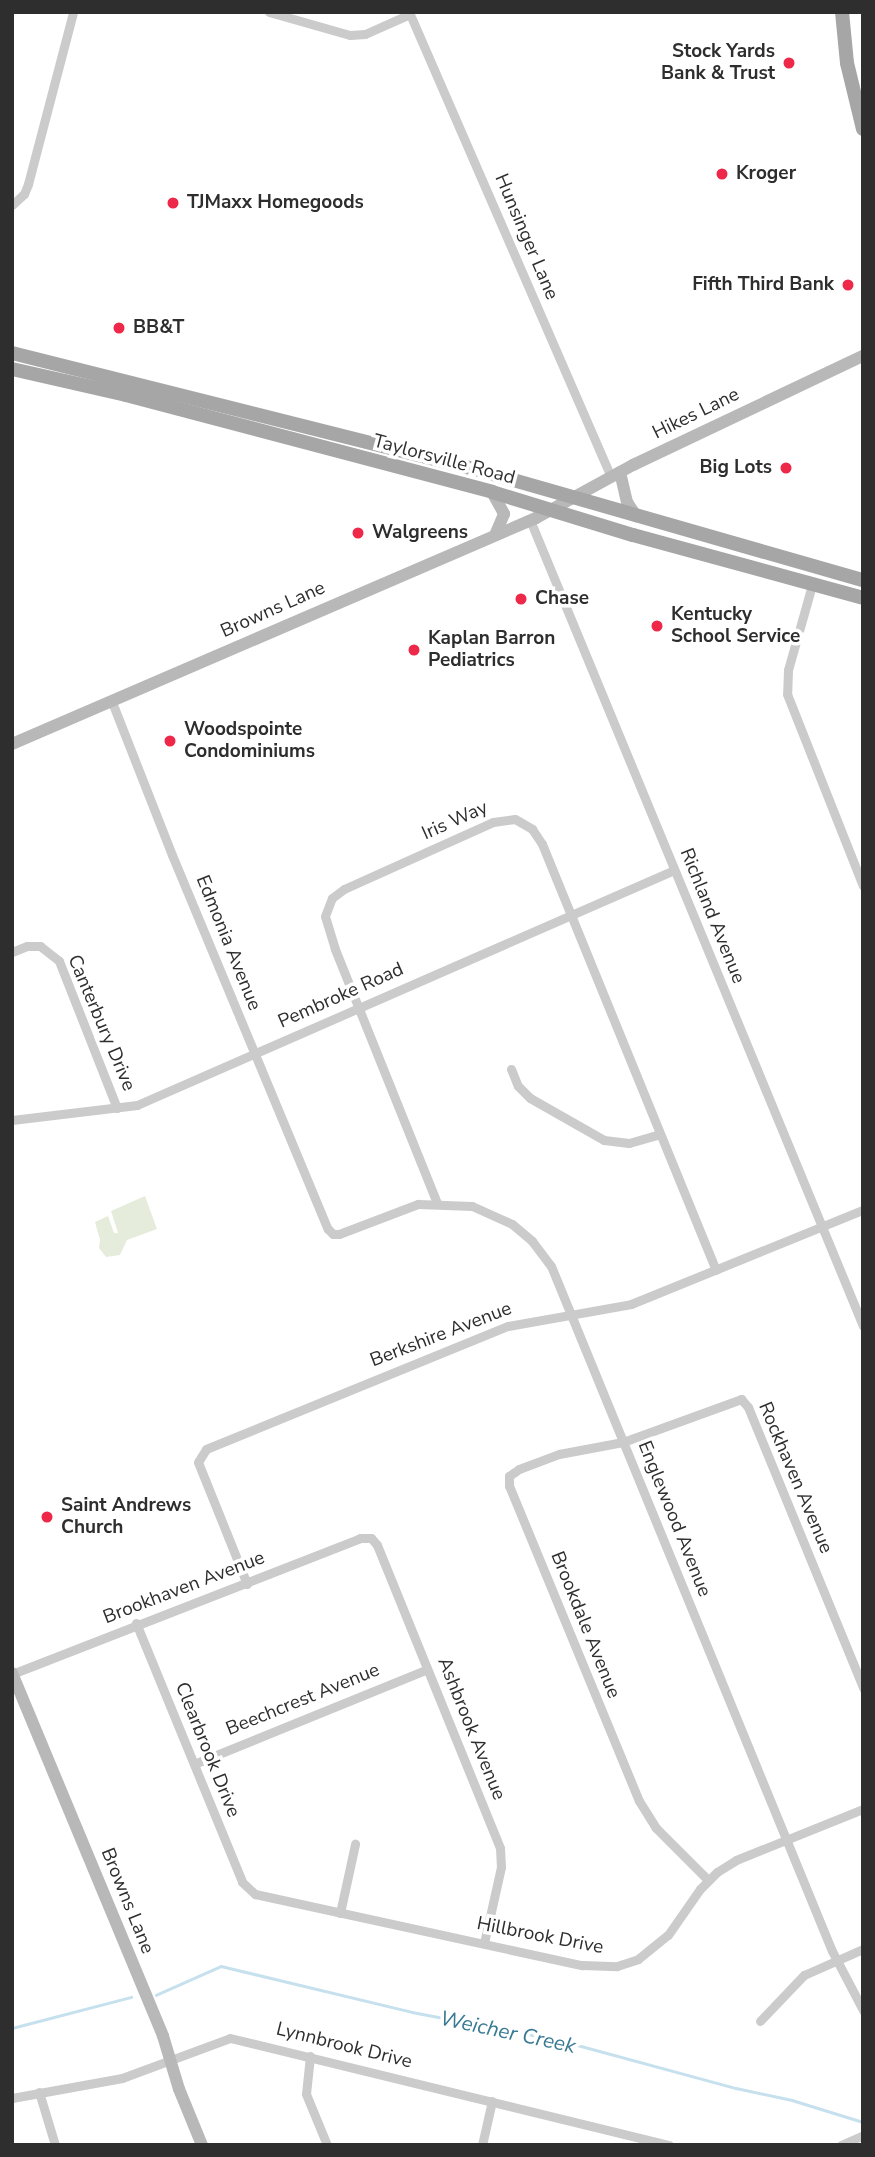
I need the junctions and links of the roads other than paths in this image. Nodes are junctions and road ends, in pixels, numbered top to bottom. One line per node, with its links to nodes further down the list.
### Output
1 (73, 12): 6 (street)
2 (269, 12): 4 (street)
3 (842, 12): 5 (main road)
4 (409, 13): 10 (street, Hunsinger Lane)
5 (863, 129)
6 (12, 205)
7 (12, 353): 12 (main road, Taylorsville Road)
8 (863, 356): 10 (street, Hikes Lane)
9 (12, 369): 11 (main road, Taylorsville Road)
10 (615, 474): 12 (street, Hikes Lane); 14 (street)
11 (492, 492): 13 (main road, Taylorsville Road); 16 (street)
12 (571, 497): 13 (street, Hikes Lane); 14 (main road, Taylorsville Road)
13 (549, 510): 15 (street, Browns Lane); 18 (main road, Taylorsville Road)
14 (636, 516): 17 (main road, Taylorsville Road)
15 (530, 520): 16 (street, Browns Lane); 22 (street, Richland Avenue)
16 (496, 533): 20 (street, Browns Lane)
17 (863, 580)
18 (812, 585): 19 (main road, Taylorsville Road); 23 (street)
19 (863, 598)
20 (113, 702): 21 (street, Browns Lane); 27 (street, Edmonia Avenue)
21 (12, 744)
22 (674, 870): 24 (street, Pembroke Road); 34 (street, Richland Avenue)
23 (863, 886)
24 (570, 914): 26 (street, Pembroke Road); 26 (street, Iris Way); 31 (street, Iris Way)
25 (12, 952): 29 (street, Canterbury Drive)
26 (359, 1007): 27 (street, Pembroke Road); 32 (street, Iris Way)
27 (256, 1054): 29 (street, Pembroke Road); 35 (street, Edmonia Avenue)
28 (511, 1069): 31 (street)
29 (117, 1108): 30 (street, Pembroke Road)
30 (12, 1120)
31 (660, 1134): 36 (street, Iris Way)
32 (437, 1203): 35 (street, Englewood Avenue); 37 (street, Englewood Avenue)
33 (863, 1210): 34 (street, Berkshire Avenue)
34 (822, 1227): 36 (street, Berkshire Avenue); 38 (street, Richland Avenue)
35 (333, 1234)
36 (716, 1270): 37 (street, Berkshire Avenue)
37 (572, 1315): 39 (street, Englewood Avenue); 41 (street, Berkshire Avenue)
38 (863, 1326)
39 (624, 1442): 45 (street, Rockhaven Avenue); 48 (street, Englewood Avenue); 50 (street, Brookdale Avenue)
40 (369, 1537): 41 (street, Brookhaven Avenue); 43 (street, Ashbrook Avenue)
41 (247, 1584): 42 (street, Brookhaven Avenue)
42 (136, 1623): 44 (street, Brookhaven Avenue); 46 (street, Clearbrook Drive)
43 (426, 1670): 46 (street, Beechcrest Avenue); 53 (street, Ashbrook Avenue)
44 (12, 1673): 59 (street, Browns Lane)
45 (863, 1688)
46 (194, 1764): 51 (street, Clearbrook Drive)
47 (863, 1808): 48 (street, Hillbrook Drive)
48 (786, 1839): 50 (street, Hillbrook Drive); 55 (street, Englewood Avenue)
49 (355, 1844): 52 (street)
50 (708, 1880): 53 (street, Hillbrook Drive)
51 (246, 1889): 52 (street, Hillbrook Drive)
52 (340, 1913): 53 (street, Hillbrook Drive)
53 (484, 1943)
54 (863, 1949): 55 (street)
55 (836, 1959): 56 (street, Englewood Avenue); 57 (street)
56 (863, 2010)
57 (760, 2021)
58 (310, 2056): 59 (street, Lynnbrook Drive); 62 (street, Lynnbrook Drive); 66 (street)
59 (171, 2060): 60 (street, Lynnbrook Drive); 65 (street, Browns Lane)
60 (39, 2092): 61 (street, Lynnbrook Drive); 64 (street)
61 (12, 2098)
62 (492, 2101): 67 (street); 68 (street, Lynnbrook Drive)
63 (863, 2135): 69 (street)
64 (55, 2145)
65 (202, 2145)
66 (327, 2145)
67 (482, 2145)
68 (669, 2145)
69 (841, 2145)

